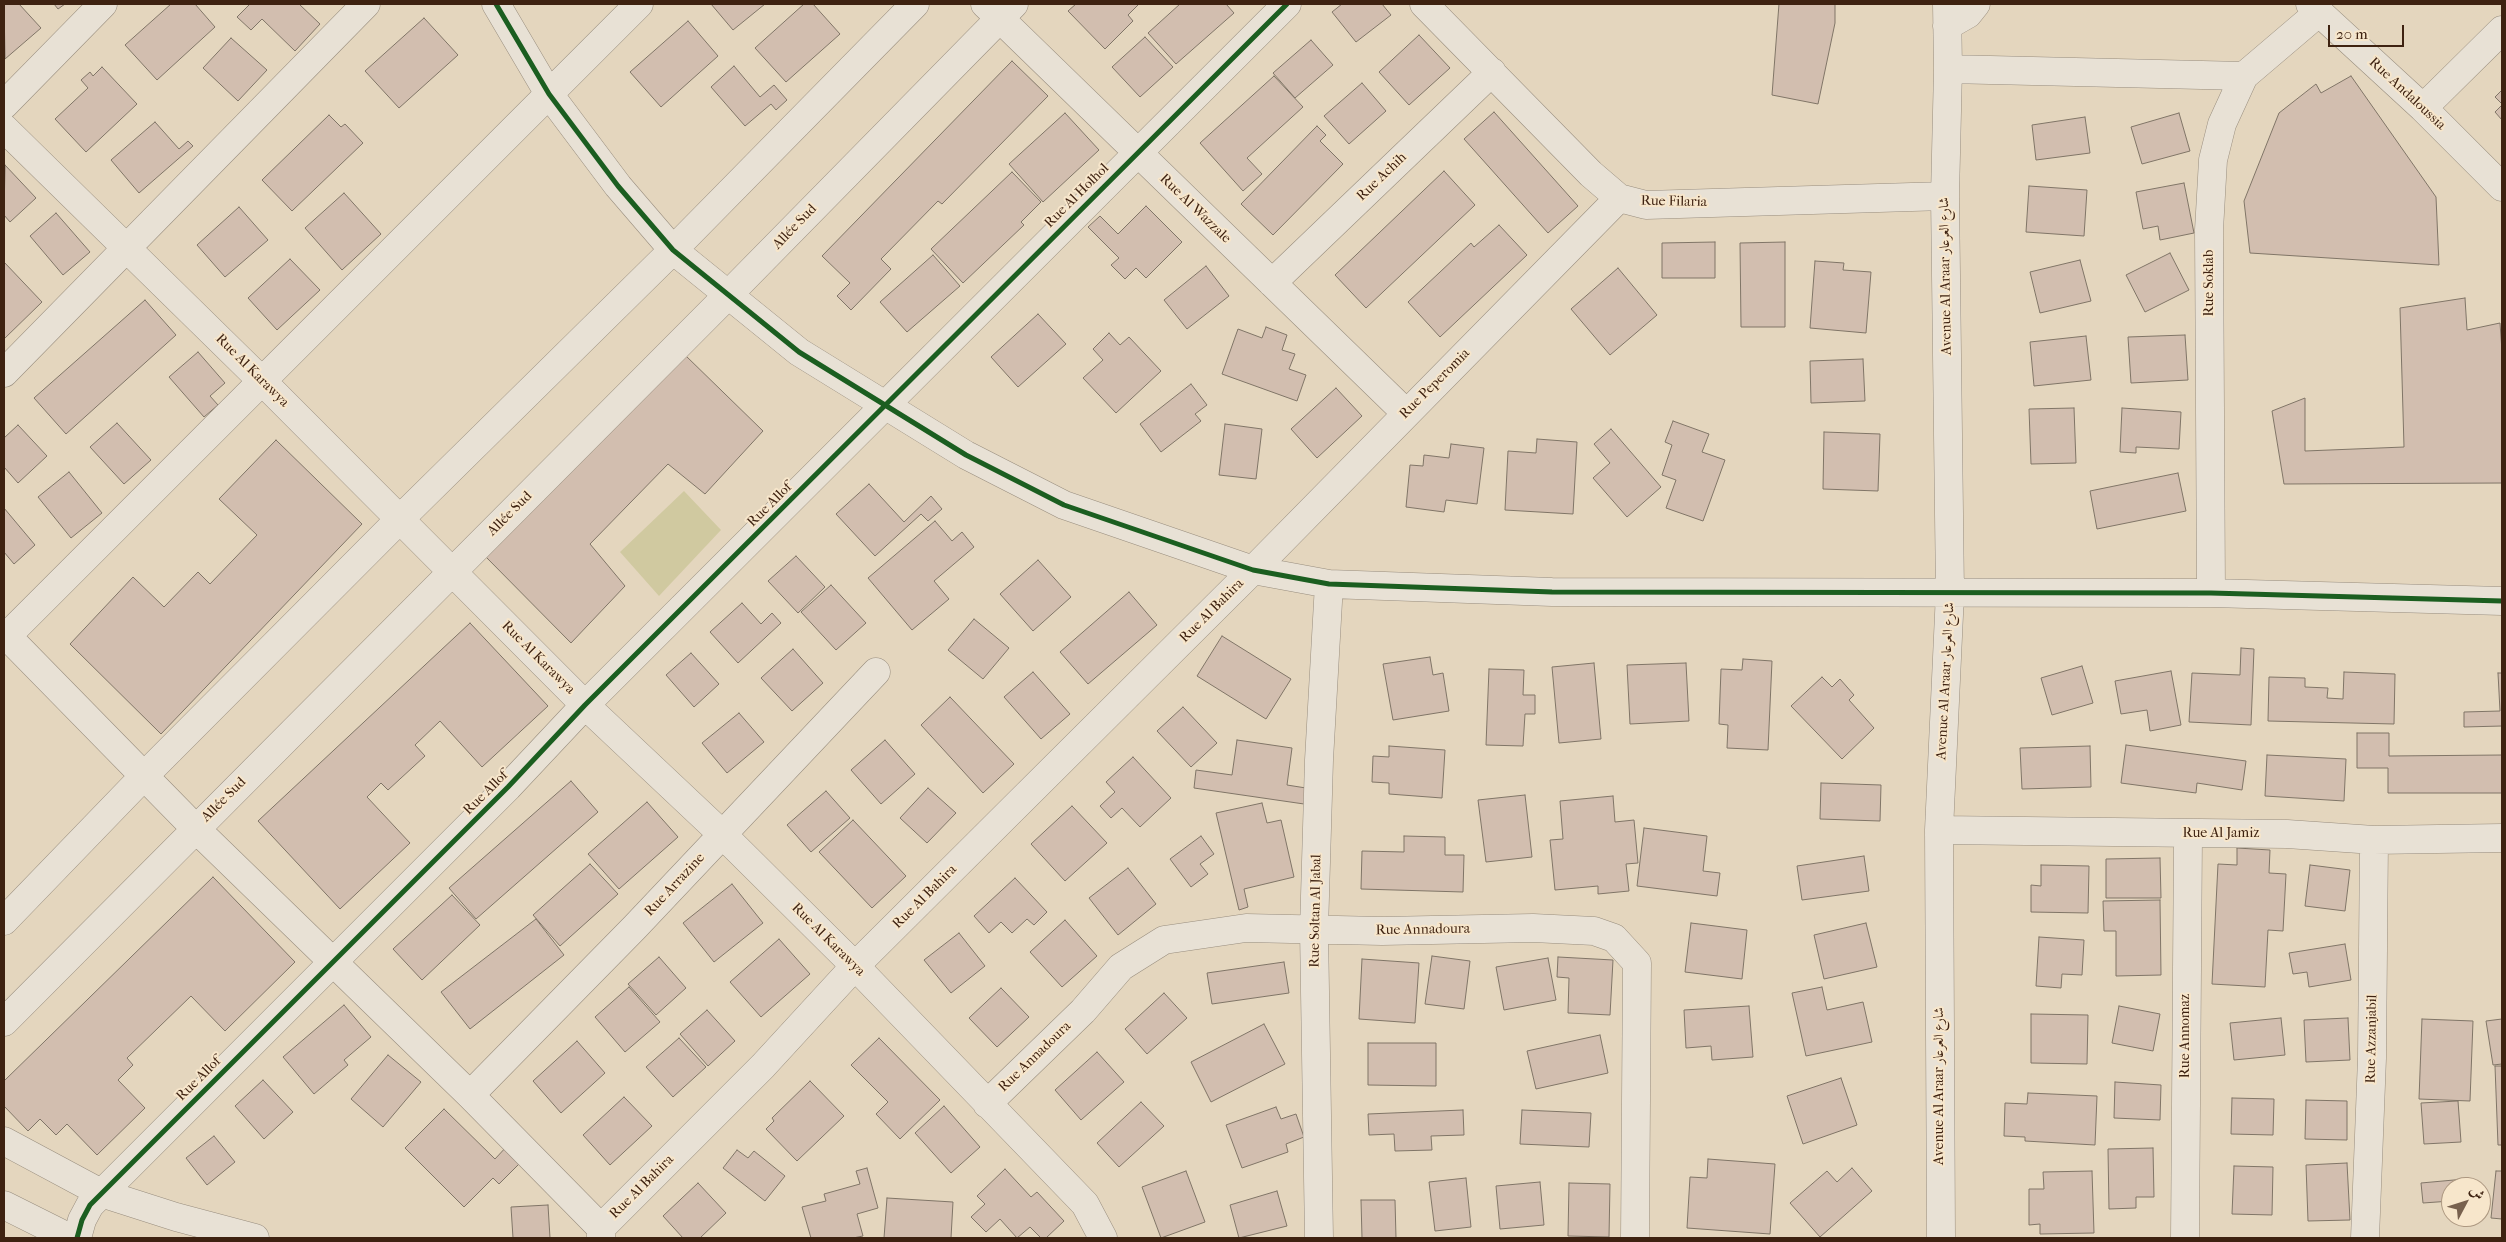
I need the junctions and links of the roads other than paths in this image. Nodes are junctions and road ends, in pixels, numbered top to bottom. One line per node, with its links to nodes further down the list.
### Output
1 (103, 4): 17 (street)
2 (366, 4): 24 (street)
3 (496, 4): 16 (street)
4 (639, 4): 16 (street)
5 (915, 4): 25 (street)
6 (1287, 4): 20 (street, Rue Al Holhol)
7 (1424, 4): 14 (street, Rue Filaria)
8 (1976, 4): 11 (street)
9 (2314, 8): 15 (street, Rue Soklab); 18 (street, Rue Andaloussia)
10 (1000, 9): 20 (street, Rue Al Wazzale); 27 (street, Allée Sud)
11 (1947, 15): 13 (street, Avenue Al Araar شارع العرعار)
12 (2502, 30): 18 (street)
13 (1948, 69): 15 (street); 22 (street, Avenue Al Araar شارع العرعار)
14 (1492, 72): 23 (street, Rue Filaria); 26 (street, Rue Achih)
15 (2244, 76): 37 (street, Rue Soklab)
16 (549, 94): 25 (street); 29 (street)
17 (4, 105)
18 (2423, 108): 21 (street, Rue Andaloussia)
19 (4, 128): 24 (street, Rue Al Karawya)
20 (1136, 153): 26 (street, Rue Al Wazzale); 30 (street, Rue Al Holhol)
21 (2502, 187)
22 (1946, 196): 23 (street, Rue Filaria); 36 (street, Avenue Al Araar شارع العرعار)
23 (1619, 198): 31 (street, Rue Peperomia)
24 (127, 248): 28 (street); 29 (street, Rue Al Karawya)
25 (674, 250): 27 (street); 32 (street)
26 (1272, 283): 31 (street, Rue Al Wazzale)
27 (727, 296): 30 (street); 34 (street, Allée Sud)
28 (4, 373)
29 (262, 382): 32 (street, Rue Al Karawya); 39 (street)
30 (885, 407): 33 (street); 41 (street, Rue Allof)
31 (1406, 413): 33 (street, Rue Peperomia)
32 (400, 519): 34 (street, Rue Al Karawya); 42 (street)
33 (1253, 570): 35 (street); 52 (street, Rue Al Bahira)
34 (451, 572): 41 (street, Rue Al Karawya); 43 (street, Allée Sud)
35 (1329, 584): 36 (street); 50 (street, Rue Soltan Al Jabal)
36 (1950, 592): 37 (street); 44 (street, Avenue Al Araar شارع العرعار)
37 (2211, 593): 38 (street)
38 (2502, 601)
39 (5, 636): 42 (street)
40 (876, 672): 45 (street, Rue Arrazine)
41 (585, 705): 45 (street, Rue Al Karawya); 51 (street, Rue Allof)
42 (144, 776): 43 (street); 49 (street)
43 (196, 829): 51 (street); 53 (street, Allée Sud)
44 (1939, 830): 46 (street, Rue Al Jamiz); 66 (street, Avenue Al Araar شارع العرعار)
45 (722, 834): 52 (street, Rue Al Karawya); 54 (street, Rue Arrazine)
46 (2188, 835): 48 (street, Rue Al Jamiz); 67 (street, Rue Annomaz)
47 (2502, 838): 48 (street, Rue Al Jamiz)
48 (2374, 840): 68 (street, Rue Azzanjabil)
49 (4, 921)
50 (1314, 930): 55 (street, Rue Annadoura); 64 (street, Rue Soltan Al Jabal); 65 (street, Rue Annadoura)
51 (332, 962): 54 (street); 57 (street, Rue Allof)
52 (855, 966): 55 (street, Rue Al Karawya); 59 (street, Rue Al Bahira)
53 (4, 1022)
54 (470, 1095): 59 (street)
55 (987, 1104): 63 (street, Rue Al Karawya)
56 (4, 1141): 57 (street)
57 (101, 1193): 61 (street, Rue Allof); 62 (street)
58 (4, 1206): 60 (street)
59 (601, 1233)
60 (70, 1238)
61 (77, 1238)
62 (256, 1238)
63 (1103, 1238)
64 (1319, 1238)
65 (1635, 1238)
66 (1941, 1238)
67 (2185, 1238)
68 (2365, 1238)

